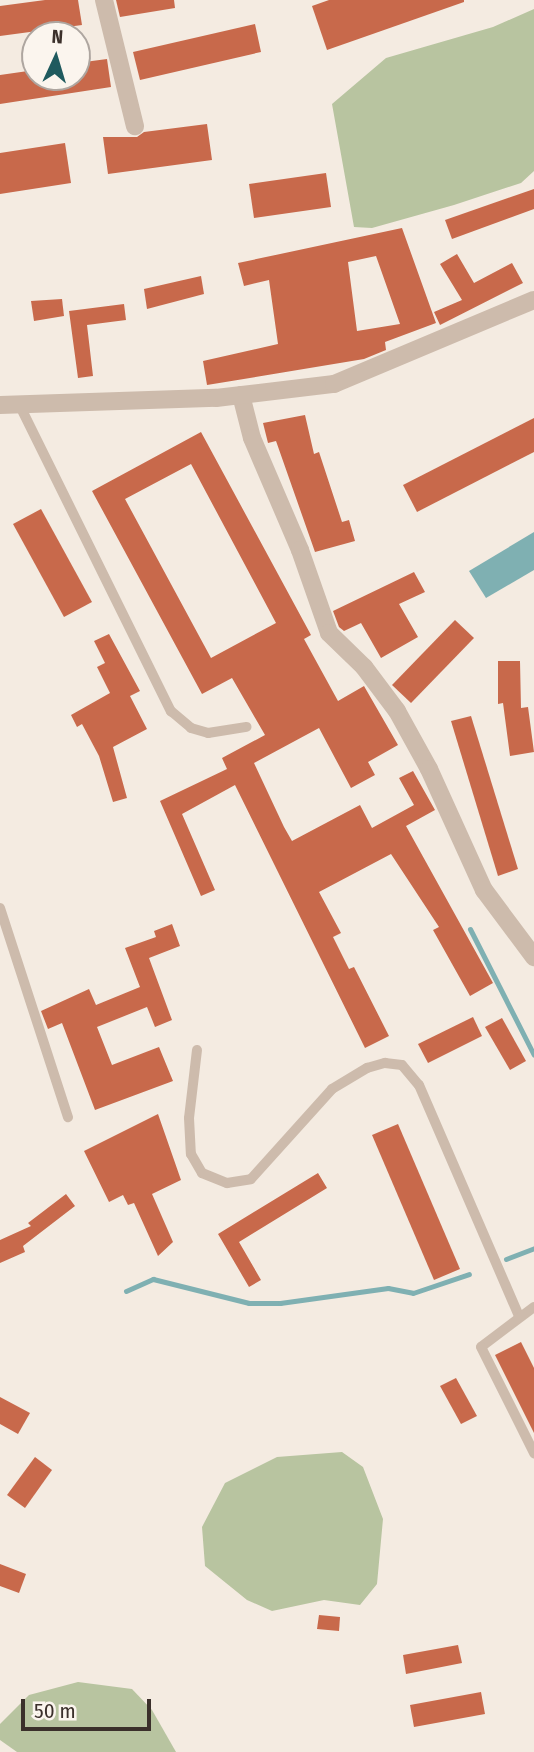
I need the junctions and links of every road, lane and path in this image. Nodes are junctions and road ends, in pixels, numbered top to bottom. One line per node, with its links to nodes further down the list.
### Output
1 (104, 0): 2 (street)
2 (135, 126)
3 (534, 300): 4 (street)
4 (241, 395): 5 (street); 9 (street)
5 (19, 404): 6 (street); 7 (lane)
6 (0, 405)
7 (247, 727)
8 (0, 908): 11 (lane)
9 (534, 957)
10 (197, 1050): 13 (lane)
11 (68, 1117)
12 (534, 1307): 13 (lane)
13 (519, 1315): 14 (lane)
14 (534, 1453)

